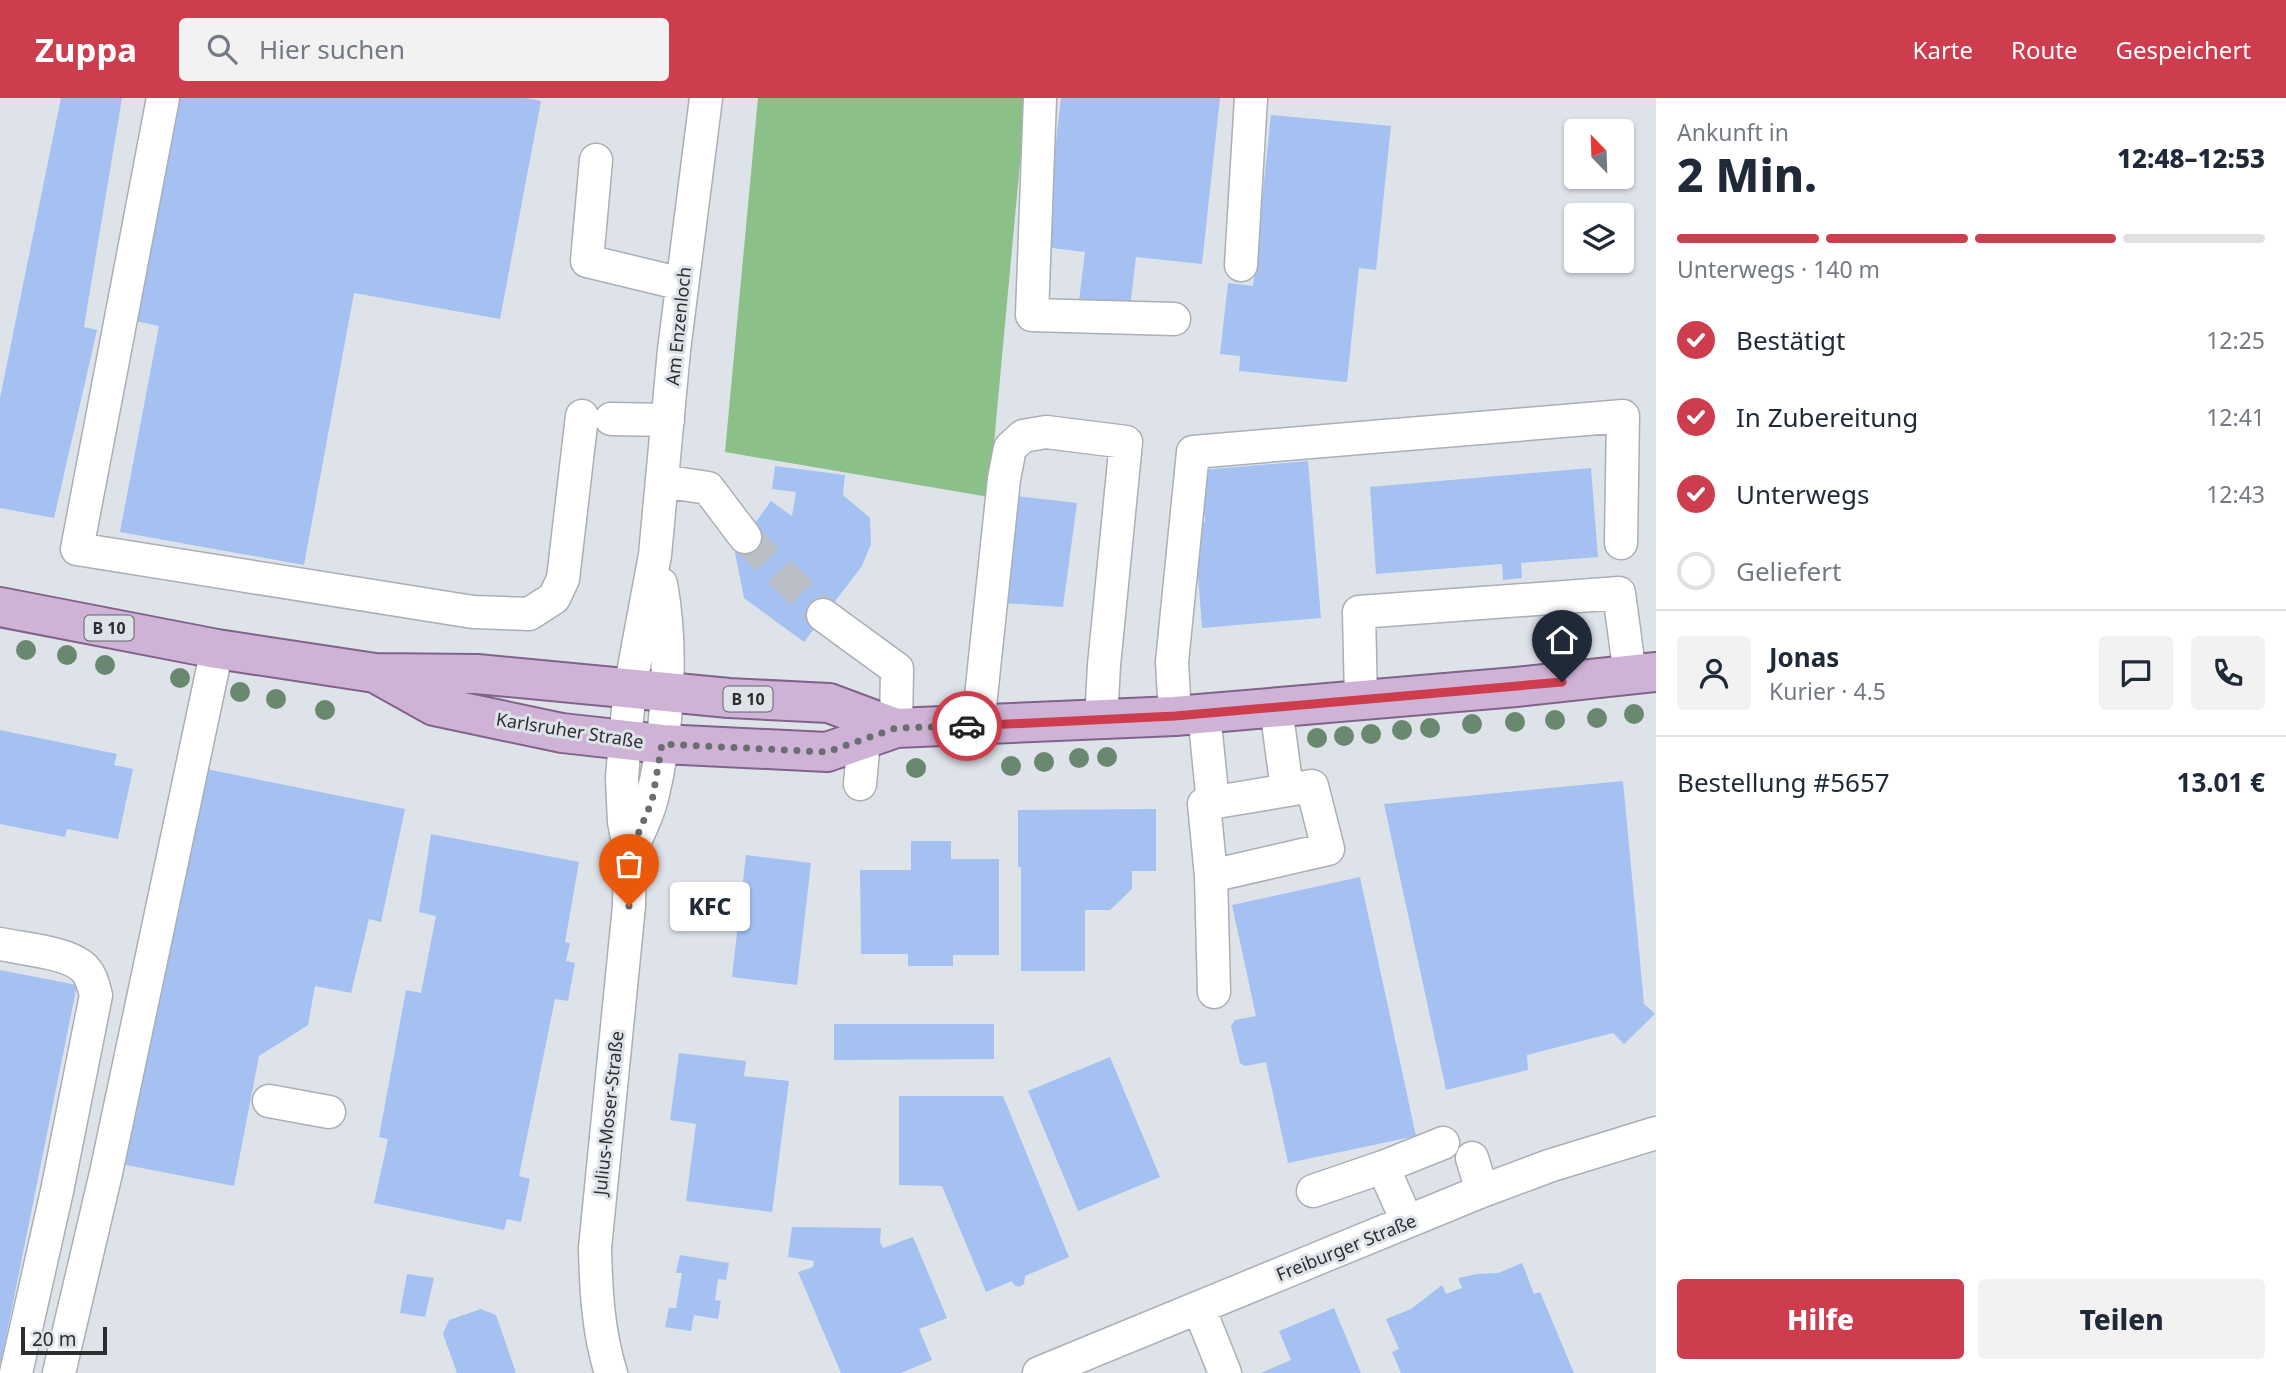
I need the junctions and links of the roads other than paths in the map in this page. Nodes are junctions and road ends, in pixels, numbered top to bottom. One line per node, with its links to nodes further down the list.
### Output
1 (163, 98): 9 (street)
2 (706, 98): 7 (street, Am Enzenloch)
3 (1040, 98): 8 (street)
4 (1251, 98): 6 (street)
5 (596, 160): 7 (street)
6 (1241, 265)
7 (682, 284): 9 (street, Am Enzenloch)
8 (1174, 319)
9 (668, 420): 10 (street, Am Enzenloch)
10 (662, 481): 11 (street); 13 (street, Am Enzenloch)
11 (745, 537)
12 (1621, 543): 23 (street)
13 (655, 555): 19 (street, Am Enzenloch); 20 (street, Am Enzenloch)
14 (0, 607): 16 (main road, Karlsruher Straße / B 10)
15 (823, 615): 26 (street)
16 (217, 649): 17 (main road, Karlsruher Straße / B 10); 47 (street)
17 (375, 673): 19 (main road, Karlsruher Straße / B 10); 27 (main road, Karlsruher Straße / B 10)
18 (1643, 673): 21 (main road, Karlsruher Straße / B 10); 21 (street)
19 (630, 689): 20 (main road, Karlsruher Straße / B 10); 27 (street, Julius-Moser-Straße)
20 (667, 693): 26 (main road, Karlsruher Straße / B 10); 28 (street, Am Enzenloch)
21 (1361, 700): 22 (main road, Karlsruher Straße / B 10)
22 (1276, 707): 23 (main road, Karlsruher Straße / B 10); 30 (street)
23 (1190, 714): 24 (main road, Karlsruher Straße / B 10); 31 (street)
24 (1101, 720): 25 (main road, Karlsruher Straße / B 10); 25 (street)
25 (978, 725): 26 (main road, Karlsruher Straße / B 10)
26 (880, 734): 28 (main road, Karlsruher Straße / B 10); 29 (street)
27 (625, 740): 28 (main road, Karlsruher Straße / B 10); 32 (street, Julius-Moser-Straße)
28 (662, 744): 32 (street, Julius-Moser-Straße)
29 (860, 784)
30 (1287, 790): 31 (street); 33 (street)
31 (1213, 803): 33 (street)
32 (630, 853): 48 (street, Julius-Moser-Straße)
33 (1211, 876): 35 (street)
34 (0, 944): 46 (street)
35 (1214, 992)
36 (268, 1101): 37 (street)
37 (329, 1112)
38 (1656, 1133): 43 (street, Freiburger Straße)
39 (1443, 1143): 41 (street)
40 (1472, 1158): 43 (street)
41 (1383, 1167): 42 (street); 44 (street)
42 (1313, 1191)
43 (1482, 1191): 44 (street, Freiburger Straße)
44 (1408, 1222): 45 (street, Freiburger Straße)
45 (1199, 1308): 49 (street, Freiburger Straße); 50 (street)
46 (16, 1373)
47 (59, 1373)
48 (611, 1373)
49 (1039, 1373)
50 (1225, 1373)

